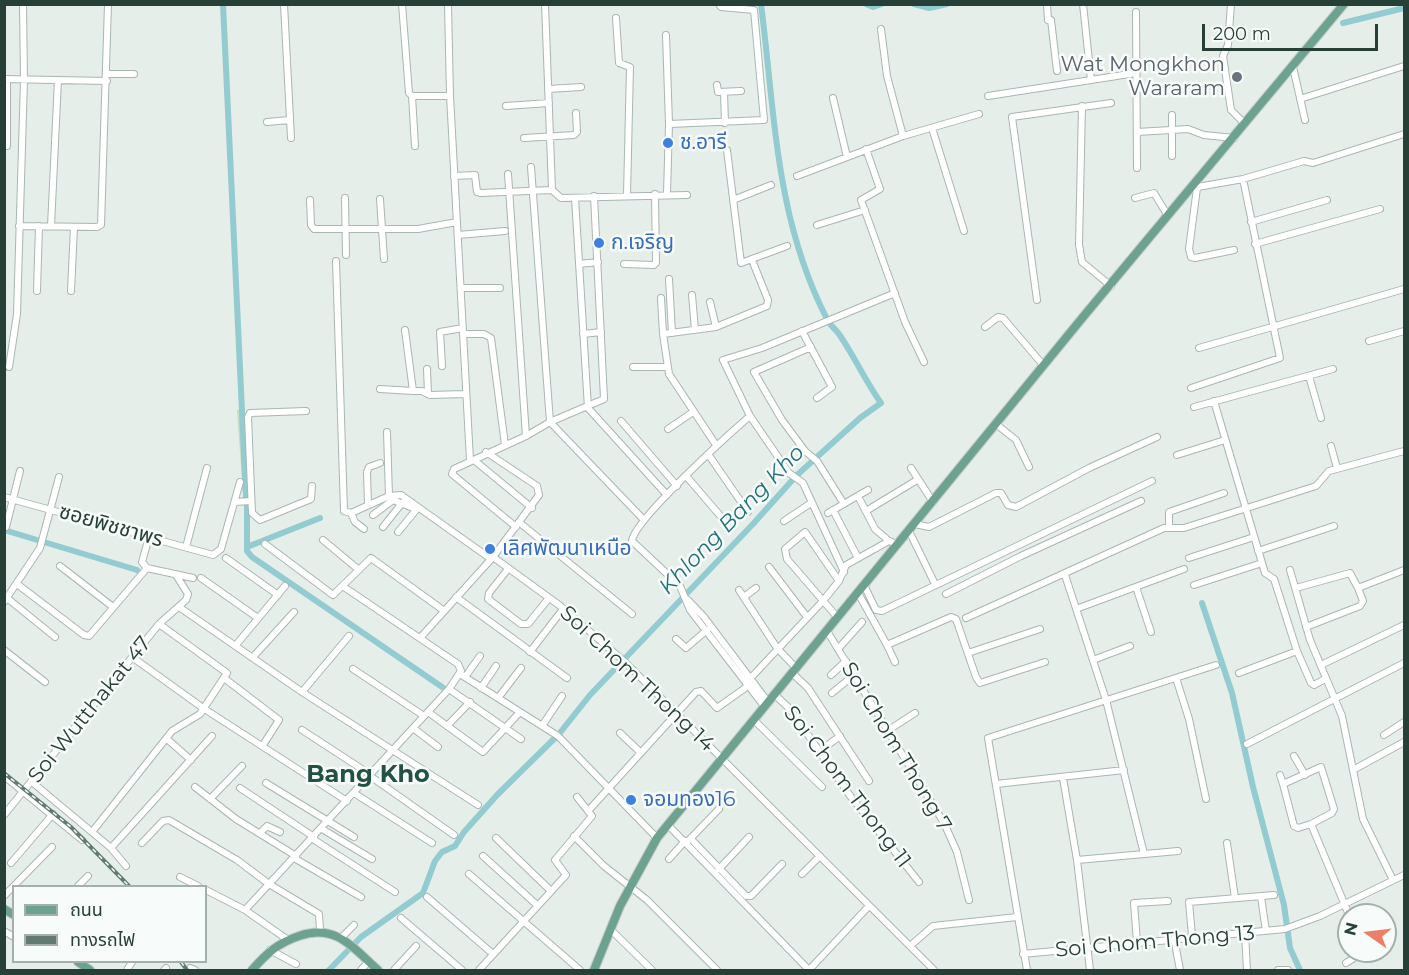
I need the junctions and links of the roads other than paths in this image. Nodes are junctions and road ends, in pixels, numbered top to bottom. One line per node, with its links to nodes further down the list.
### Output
1 (24, 4): 23 (street)
2 (108, 4): 21 (street)
3 (284, 4): 43 (street)
4 (402, 4): 31 (street)
5 (448, 4): 32 (street)
6 (545, 4): 28 (street)
7 (1083, 4): 25 (street)
8 (1231, 4): 48 (street)
9 (1344, 4): 17 (main road)
10 (719, 5): 46 (street)
11 (1047, 5): 18 (street)
12 (1136, 12): 19 (street)
13 (616, 18): 77 (street)
14 (880, 29): 53 (street)
15 (666, 34): 47 (street)
16 (1404, 66): 35 (street)
17 (1293, 67): 35 (street); 48 (main road)
18 (1057, 71)
19 (1136, 73): 25 (street); 51 (street)
20 (134, 74): 21 (street)
21 (107, 78): 24 (street); 96 (street)
22 (6, 79): 23 (street); 58 (street)
23 (24, 80): 24 (street); 93 (street)
24 (58, 80): 95 (street)
25 (1091, 80): 33 (street)
26 (717, 85): 30 (street)
27 (581, 87): 28 (street)
28 (548, 89): 36 (street)
29 (741, 91): 30 (street)
30 (724, 92): 46 (street)
31 (412, 96): 32 (street); 59 (street)
32 (450, 96): 67 (street)
33 (988, 96)
34 (833, 98): 63 (street)
35 (1300, 99): 44 (street)
36 (549, 103): 38 (street); 54 (street)
37 (1111, 103): 39 (street)
38 (506, 106)
39 (1082, 106): 113 (street); 122 (street)
40 (576, 113): 54 (street)
41 (979, 114): 49 (street)
42 (1172, 115): 50 (street)
43 (290, 120): 45 (street); 55 (street)
44 (1305, 120)
45 (267, 122)
46 (725, 123): 47 (street)
47 (669, 124): 76 (street)
48 (1245, 124): 57 (main road)
49 (932, 128): 53 (street); 100 (street)
50 (1173, 130): 51 (street); 57 (street); 62 (street)
51 (1137, 132): 65 (street)
52 (1404, 134): 69 (street)
53 (903, 136): 60 (street)
54 (550, 137): 56 (street); 73 (street)
55 (291, 138)
56 (524, 138)
57 (1234, 138): 71 (main road)
58 (7, 146)
59 (415, 146)
60 (866, 149): 63 (street); 88 (street)
61 (727, 150): 85 (street)
62 (1172, 156)
63 (847, 157): 68 (street)
64 (531, 167): 72 (street)
65 (1137, 168)
66 (508, 174): 74 (street)
67 (454, 176): 74 (street); 90 (street)
68 (797, 176)
69 (1243, 179): 71 (street); 91 (street)
70 (771, 185): 85 (street)
71 (1195, 188): 89 (main road); 104 (street)
72 (532, 190): 73 (street); 74 (street); 161 (street)
73 (552, 190): 81 (street)
74 (510, 192): 165 (street)
75 (655, 194): 76 (street); 77 (street); 111 (street)
76 (667, 194): 78 (street)
77 (627, 195): 79 (street)
78 (687, 195)
79 (594, 196): 81 (street); 109 (street)
80 (345, 198): 97 (street)
81 (575, 198): 110 (street)
82 (1135, 198): 89 (street)
83 (380, 199): 98 (street)
84 (310, 200): 97 (street)
85 (733, 200): 107 (street)
86 (1327, 201): 91 (street)
87 (1380, 209): 102 (street)
88 (865, 210): 92 (street); 119 (street)
89 (1168, 217): 113 (main road)
90 (457, 222): 98 (street); 101 (street)
91 (1251, 222): 102 (street)
92 (817, 225)
93 (19, 226): 94 (street); 139 (street)
94 (39, 226): 95 (street); 117 (street)
95 (51, 226): 96 (street)
96 (74, 227): 118 (street)
97 (346, 229): 98 (street); 105 (street)
98 (381, 230): 106 (street)
99 (505, 231): 101 (street)
100 (964, 231)
101 (458, 235): 114 (street)
102 (1255, 244): 126 (street)
103 (787, 246): 107 (street)
104 (1234, 250)
105 (346, 255)
106 (384, 259)
107 (752, 260): 124 (street)
108 (336, 261): 211 (street)
109 (597, 262): 110 (street); 132 (street)
110 (579, 264): 133 (street)
111 (624, 264)
112 (669, 279): 134 (street)
113 (1112, 286): 141 (main road)
114 (462, 288): 115 (street); 129 (street)
115 (500, 288)
116 (1404, 288): 126 (street)
117 (37, 291)
118 (71, 291)
119 (895, 293): 130 (street); 138 (street)
120 (692, 295): 128 (street)
121 (661, 298): 134 (street)
122 (1037, 300)
123 (710, 302): 124 (street)
124 (716, 327): 128 (street)
125 (985, 327): 141 (street)
126 (1272, 328): 137 (street); 147 (street)
127 (405, 330): 149 (street)
128 (694, 330): 134 (street)
129 (463, 331): 140 (street); 151 (street); 168 (street)
130 (802, 331): 136 (street); 158 (street)
131 (1404, 331): 135 (street)
132 (602, 332): 133 (street); 155 (street)
133 (583, 334): 155 (street)
134 (667, 334): 143 (street)
135 (1369, 341)
136 (811, 347): 152 (street); 202 (street)
137 (1199, 348)
138 (924, 362)
139 (9, 366)
140 (442, 366)
141 (1044, 366): 162 (main road)
142 (633, 367): 143 (street)
143 (667, 367): 157 (street)
144 (427, 369): 150 (street)
145 (1333, 369): 146 (street)
146 (1309, 375): 153 (street); 159 (street)
147 (1191, 387)
148 (380, 389): 149 (street)
149 (414, 391): 150 (street)
150 (428, 394): 151 (street)
151 (465, 394): 175 (street)
152 (817, 398)
153 (1214, 401): 154 (street); 167 (street)
154 (1194, 407)
155 (588, 408): 161 (street); 191 (street)
156 (306, 411): 196 (street)
157 (693, 412): 163 (street); 169 (street)
158 (750, 416): 169 (street); 201 (street)
159 (1321, 418)
160 (621, 421): 188 (street)
161 (550, 422): 165 (street); 214 (street)
162 (996, 424): 177 (street); 199 (main road)
163 (668, 429)
164 (387, 432): 192 (street)
165 (526, 436): 168 (street)
166 (1157, 437): 216 (street)
167 (1225, 440): 174 (street); 204 (street)
168 (505, 444): 172 (street)
169 (716, 445): 173 (street)
170 (1331, 446): 180 (street)
171 (1404, 451): 180 (street)
172 (486, 452): 175 (street); 206 (street)
173 (708, 454): 183 (street); 210 (street)
174 (1177, 455)
175 (472, 460): 206 (street); 217 (street)
176 (380, 463): 203 (street)
177 (1029, 467)
178 (207, 468): 231 (street)
179 (911, 468): 184 (street)
180 (1337, 468): 204 (street)
181 (20, 471): 194 (street)
182 (59, 477): 205 (street)
183 (687, 477): 188 (street); 213 (street)
184 (916, 480): 199 (street); 208 (street)
185 (1152, 481): 230 (street)
186 (240, 482): 198 (street)
187 (312, 486): 196 (street)
188 (677, 486): 191 (street)
189 (868, 490): 202 (street)
190 (1224, 493): 221 (street)
191 (667, 495): 214 (street)
192 (390, 496): 203 (street); 209 (street, Soi Chom Thong 14)
193 (4, 497): 194 (street, ซอยพิชชาพร)
194 (13, 499): 205 (street, ซอยพิชชาพร); 218 (street)
195 (860, 500): 208 (street)
196 (251, 501): 198 (street)
197 (1141, 501): 233 (street)
198 (235, 502): 231 (street, ซอยพิชชาพร)
199 (933, 502): 216 (main road)
200 (402, 503): 207 (street); 212 (street); 220 (street)
201 (811, 504): 215 (street); 247 (street)
202 (844, 504): 236 (street)
203 (369, 505): 211 (street)
204 (1245, 507): 221 (street); 226 (street)
205 (51, 508): 225 (street, ซอยพิชชาพร); 257 (street)
206 (532, 508): 217 (street)
207 (416, 510): 209 (street); 224 (street)
208 (866, 511): 228 (street)
209 (425, 512): 235 (street, Soi Chom Thong 14)
210 (748, 512)
211 (351, 513): 222 (street)
212 (373, 515)
213 (723, 519)
214 (644, 520): 270 (street)
215 (784, 521)
216 (915, 524): 223 (main road)
217 (518, 525): 235 (street); 279 (street)
218 (6, 526)
219 (1334, 526): 232 (street)
220 (383, 527)
221 (1169, 528): 249 (street)
222 (364, 529)
223 (909, 531): 228 (main road); 253 (street)
224 (398, 532)
225 (149, 537): 231 (street, ซอยพิชชาพร); 241 (street)
226 (1254, 537): 232 (street); 237 (street)
227 (322, 540): 244 (street)
228 (894, 542): 236 (street); 263 (main road)
229 (265, 544): 258 (street)
230 (1017, 546): 233 (street); 253 (street)
231 (186, 547)
232 (1258, 550): 238 (street)
233 (1022, 556): 266 (street)
234 (225, 558): 265 (street)
235 (492, 558): 242 (street, Soi Chom Thong 14); 267 (street)
236 (858, 558): 247 (street)
237 (1189, 558)
238 (1262, 563): 254 (street); 302 (street)
239 (60, 566): 273 (street)
240 (769, 567): 280 (street)
241 (147, 568): 248 (street); 273 (street)
242 (508, 569): 269 (street, Soi Chom Thong 14); 269 (street)
243 (1184, 569): 259 (street)
244 (359, 570): 258 (street); 277 (street)
245 (1290, 570): 261 (street)
246 (1404, 570): 262 (street)
247 (844, 572): 252 (street)
248 (176, 575): 250 (street); 274 (street)
249 (1065, 575): 276 (street); 283 (street)
250 (193, 578)
251 (201, 578): 281 (street)
252 (839, 581): 272 (street); 272 (street)
253 (935, 584): 263 (street)
254 (1194, 585)
255 (4, 586): 257 (street)
256 (285, 586): 265 (street)
257 (15, 587): 271 (street); 273 (street)
258 (344, 587): 294 (street)
259 (1136, 587): 276 (street); 291 (street)
260 (756, 588): 268 (street)
261 (1296, 588): 262 (street); 287 (street)
262 (1358, 588): 287 (street)
263 (861, 589): 282 (main road); 297 (street)
264 (739, 590): 268 (street)
265 (278, 594): 281 (street)
266 (946, 594)
267 (456, 597): 277 (street); 303 (street)
268 (744, 597): 299 (street)
269 (549, 598): 275 (street, Soi Chom Thong 14)
270 (687, 599): 289 (street); 328 (street)
271 (6, 600): 293 (street)
272 (822, 602): 280 (street); 282 (street)
273 (113, 607)
274 (179, 607): 285 (street, Soi Wutthakat 47); 296 (street)
275 (563, 609): 303 (street); 342 (street, Soi Chom Thong 14)
276 (1076, 609): 308 (street)
277 (443, 610): 294 (street)
278 (294, 612): 307 (street)
279 (632, 614)
280 (807, 617): 299 (street)
281 (258, 618): 296 (street)
282 (838, 618): 290 (main road)
283 (966, 618)
284 (862, 622): 300 (street)
285 (159, 624): 306 (street, Soi Wutthakat 47); 323 (street)
286 (1404, 625): 314 (street)
287 (1306, 627): 314 (street)
288 (1040, 629): 304 (street)
289 (707, 630): 295 (street); 328 (street)
290 (827, 631): 300 (street, Soi Chom Thong 7); 318 (main road)
291 (1151, 632)
292 (349, 636): 331 (street)
293 (55, 637)
294 (420, 638): 320 (street)
295 (676, 639)
296 (236, 645): 307 (street)
297 (887, 645): 304 (street); 310 (street)
298 (1130, 646): 308 (street)
299 (777, 648): 318 (street); 328 (street)
300 (838, 649): 309 (street, Soi Chom Thong 7)
301 (4, 650): 327 (street)
302 (1297, 651): 319 (street); 326 (street)
303 (530, 652): 324 (street)
304 (968, 653): 311 (street)
305 (480, 656): 320 (street)
306 (132, 657): 340 (street); 378 (street, Soi Wutthakat 47)
307 (253, 657): 331 (street)
308 (1093, 660): 337 (street)
309 (846, 661): 321 (street); 322 (street, Soi Chom Thong 7)
310 (895, 662)
311 (1045, 662)
312 (1404, 663): 336 (street)
313 (1216, 665): 325 (street)
314 (1321, 665): 326 (street)
315 (496, 666): 329 (street)
316 (521, 668): 335 (street)
317 (353, 669): 344 (street)
318 (794, 670): 333 (main road); 356 (street)
319 (1239, 673)
320 (462, 675): 329 (street); 330 (street)
321 (831, 675)
322 (854, 675): 332 (street); 352 (street, Soi Chom Thong 7)
323 (224, 678): 340 (street); 361 (street)
324 (567, 678)
325 (1176, 678): 337 (street); 389 (street)
326 (1325, 679): 336 (street)
327 (45, 682)
328 (748, 683): 339 (street); 342 (street)
329 (481, 688): 335 (street)
330 (449, 689): 338 (street); 344 (street)
331 (302, 692): 364 (street)
332 (832, 693)
333 (774, 694): 339 (main road); 436 (street, Soi Chom Thong 11)
334 (562, 696): 348 (street)
335 (498, 699): 341 (street)
336 (1334, 699): 360 (street); 371 (street)
337 (1106, 700): 370 (street); 380 (street)
338 (470, 702): 347 (street); 350 (street)
339 (766, 704): 345 (main road)
340 (203, 708): 357 (street); 361 (street)
341 (520, 712): 348 (street); 350 (street)
342 (677, 713): 365 (street); 367 (street, Soi Chom Thong 14)
343 (915, 713): 352 (street)
344 (426, 714): 347 (street); 349 (street)
345 (753, 719): 367 (main road); 383 (street)
346 (1404, 722): 354 (street)
347 (447, 726): 350 (street)
348 (542, 726): 385 (street)
349 (413, 728): 363 (street); 364 (street)
350 (506, 729): 358 (street)
351 (302, 730): 372 (street)
352 (887, 731): 450 (street, Soi Chom Thong 7)
353 (620, 733): 365 (street)
354 (1384, 735)
355 (212, 736): 368 (street)
356 (840, 736): 362 (street); 377 (street)
357 (167, 739): 368 (street); 401 (street)
358 (522, 739)
359 (1404, 742): 371 (street)
360 (1247, 744)
361 (263, 745): 391 (street)
362 (828, 745)
363 (438, 747)
364 (393, 750): 372 (street); 392 (street)
365 (641, 753): 385 (street)
366 (1294, 756): 374 (street)
367 (722, 758): 399 (main road); 421 (street)
368 (191, 760): 417 (street)
369 (243, 766): 390 (street)
370 (1124, 770): 376 (street); 419 (street)
371 (1353, 770): 435 (street)
372 (371, 775): 387 (street); 404 (street)
373 (1280, 775): 381 (street)
374 (1305, 775): 381 (street); 398 (street)
375 (4, 776): 386 (street)
376 (1063, 778): 380 (street); 425 (street)
377 (869, 781)
378 (32, 782): 386 (street, Soi Wutthakat 47); 401 (street)
379 (266, 783): 397 (street)
380 (996, 784): 458 (street)
381 (1284, 784): 398 (street)
382 (195, 787): 390 (street)
383 (822, 787)
384 (240, 789): 408 (street)
385 (609, 789): 394 (street); 410 (street)
386 (24, 791): 395 (street); 396 (street, Soi Wutthakat 47)
387 (354, 792): 391 (street); 414 (street)
388 (577, 797): 394 (street)
389 (1206, 799)
390 (210, 800): 403 (street)
391 (347, 801): 397 (street)
392 (478, 805)
393 (719, 809): 412 (street)
394 (589, 810): 405 (street)
395 (52, 814): 411 (street); 426 (street)
396 (5, 815)
397 (329, 821): 400 (street); 406 (street)
398 (1311, 824): 452 (street)
399 (668, 825): 410 (main road); 412 (street)
400 (322, 829): 408 (street); 423 (street)
401 (92, 832): 417 (street)
402 (280, 832): 403 (street)
403 (260, 833): 422 (street)
404 (454, 835)
405 (574, 836): 441 (street); 443 (street)
406 (354, 837)
407 (749, 837): 429 (street)
408 (314, 838): 422 (street); 444 (street)
409 (496, 838): 443 (street)
410 (657, 838): 441 (main road)
411 (82, 840)
412 (688, 841): 424 (street); 429 (street); 489 (street)
413 (142, 843): 437 (street)
414 (432, 843)
415 (1227, 843): 449 (street)
416 (52, 847): 438 (street)
417 (111, 848): 428 (street)
418 (1178, 851): 419 (street)
419 (1144, 854): 425 (street)
420 (483, 856): 454 (street)
421 (820, 856): 431 (street); 455 (street)
422 (295, 857): 437 (street); 446 (street)
423 (372, 860)
424 (669, 860)
425 (1077, 860): 473 (street)
426 (11, 863)
427 (782, 864): 429 (street)
428 (126, 866)
429 (719, 869)
430 (469, 874): 460 (street)
431 (802, 874)
432 (1404, 875): 435 (street, Soi Chom Thong 13)
433 (88, 876): 439 (street)
434 (180, 877): 440 (street)
435 (1393, 880): 453 (street, Soi Chom Thong 13)
436 (919, 882)
437 (269, 884): 457 (street); 463 (street)
438 (15, 885)
439 (79, 885)
440 (196, 885)
441 (629, 887): 462 (main road); 488 (street)
442 (207, 891): 457 (street)
443 (551, 891): 454 (street)
444 (395, 892)
445 (1274, 895): 448 (street)
446 (361, 897)
447 (427, 897): 475 (street)
448 (1261, 897): 449 (street); 464 (street)
449 (1235, 898): 466 (street)
450 (969, 900)
451 (1167, 901): 469 (street)
452 (1345, 903)
453 (1347, 903)
454 (537, 905): 460 (street)
455 (869, 906): 472 (street); 489 (street)
456 (1337, 907): 464 (street, Soi Chom Thong 13)
457 (245, 910): 468 (street)
458 (1017, 917): 472 (street); 476 (street)
459 (401, 918): 483 (street)
460 (523, 921): 475 (street); 485 (street)
461 (354, 925): 470 (street)
462 (610, 928): 486 (main road); 487 (street)
463 (320, 930): 468 (main road); 470 (main road)
464 (1266, 931): 465 (street, Soi Chom Thong 13)
465 (1245, 933): 466 (street, Soi Chom Thong 13); 494 (street)
466 (1192, 936): 467 (street, Soi Chom Thong 13)
467 (1174, 938): 469 (street, Soi Chom Thong 13); 493 (street)
468 (288, 940): 474 (main road)
469 (1137, 942): 473 (street, Soi Chom Thong 13)
470 (347, 943): 477 (main road)
471 (416, 946): 482 (street)
472 (910, 946): 490 (street)
473 (1088, 947): 476 (street, Soi Chom Thong 13); 492 (street)
474 (270, 950): 478 (street); 479 (main road)
475 (493, 954): 484 (street)
476 (1023, 954): 491 (street)
477 (368, 962): 480 (street); 481 (main road)
478 (296, 964)
479 (252, 970)
480 (361, 970)
481 (378, 970)
482 (394, 970)
483 (462, 970)
484 (478, 970)
485 (579, 970)
486 (594, 970)
487 (652, 970)
488 (717, 970)
489 (809, 970)
490 (934, 970)
491 (1026, 970)
492 (1090, 970)
493 (1180, 970)
494 (1247, 970)
495 (1278, 970): 496 (street)
496 (1288, 970)

